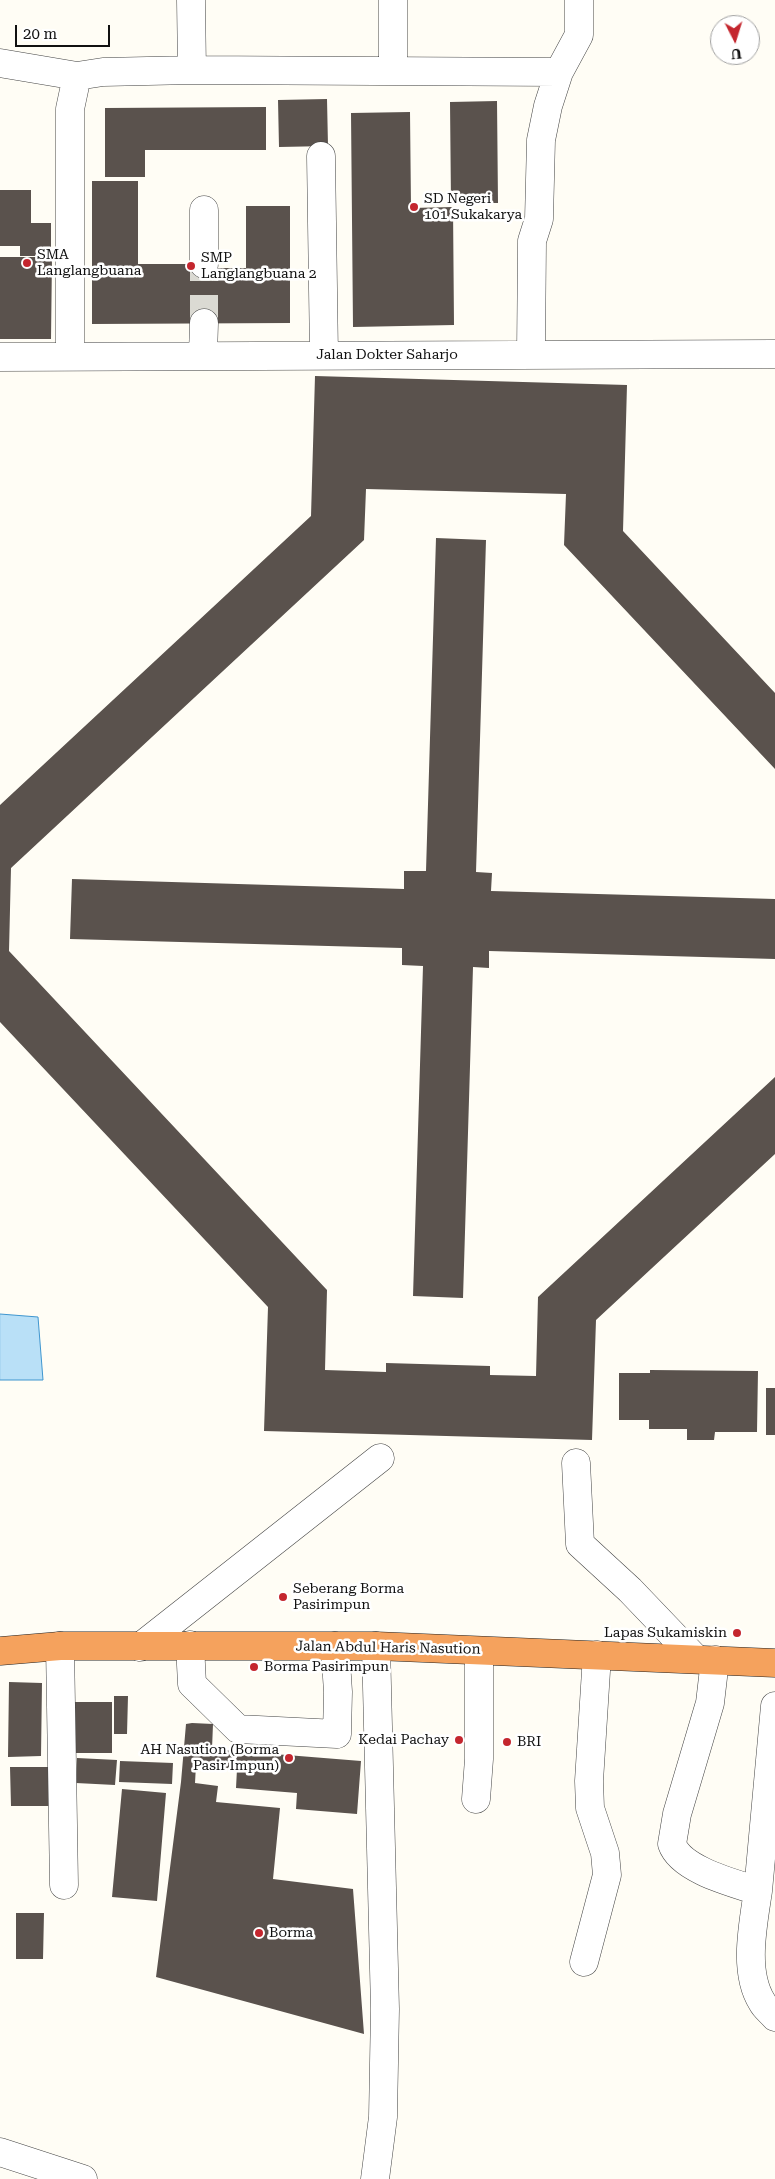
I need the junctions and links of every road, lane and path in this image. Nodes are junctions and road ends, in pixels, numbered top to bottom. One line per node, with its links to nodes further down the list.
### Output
1 (192, 0): 5 (street)
2 (393, 0): 6 (street)
3 (579, 0): 7 (street)
4 (0, 64): 8 (street)
5 (192, 70): 6 (street); 8 (street)
6 (393, 70): 7 (street)
7 (558, 72): 13 (street)
8 (77, 76): 17 (street)
9 (321, 156): 16 (street)
10 (204, 210): 11 (street)
11 (204, 264)
12 (204, 323): 15 (street)
13 (531, 354): 14 (street, Jalan Dokter Saharjo); 16 (street, Jalan Dokter Saharjo)
14 (775, 354)
15 (203, 355): 16 (street, Jalan Dokter Saharjo); 17 (street, Jalan Dokter Saharjo)
16 (324, 355)
17 (70, 356): 18 (street, Jalan Dokter Saharjo)
18 (0, 357)
19 (380, 1458): 25 (street)
20 (576, 1463): 29 (street)
21 (60, 1646): 25 (highway, Jalan Abdul Haris Nasution); 27 (highway, Jalan Abdul Haris Nasution); 33 (street)
22 (190, 1646): 23 (highway, Jalan Abdul Haris Nasution); 23 (street); 25 (highway, Jalan Abdul Haris Nasution)
23 (335, 1646): 24 (highway, Jalan Abdul Haris Nasution)
24 (376, 1646): 26 (highway, Jalan Abdul Haris Nasution); 39 (street)
25 (140, 1647)
26 (479, 1651): 28 (highway, Jalan Abdul Haris Nasution); 32 (street)
27 (0, 1652)
28 (597, 1656): 29 (highway, Jalan Abdul Haris Nasution); 35 (street)
29 (705, 1660): 30 (highway, Jalan Abdul Haris Nasution); 34 (street)
30 (775, 1663)
31 (775, 1706): 34 (street)
32 (476, 1799)
33 (64, 1885)
34 (758, 1891): 36 (street)
35 (584, 1962)
36 (775, 2016)
37 (0, 2152): 38 (street)
38 (83, 2179)
39 (375, 2179)

